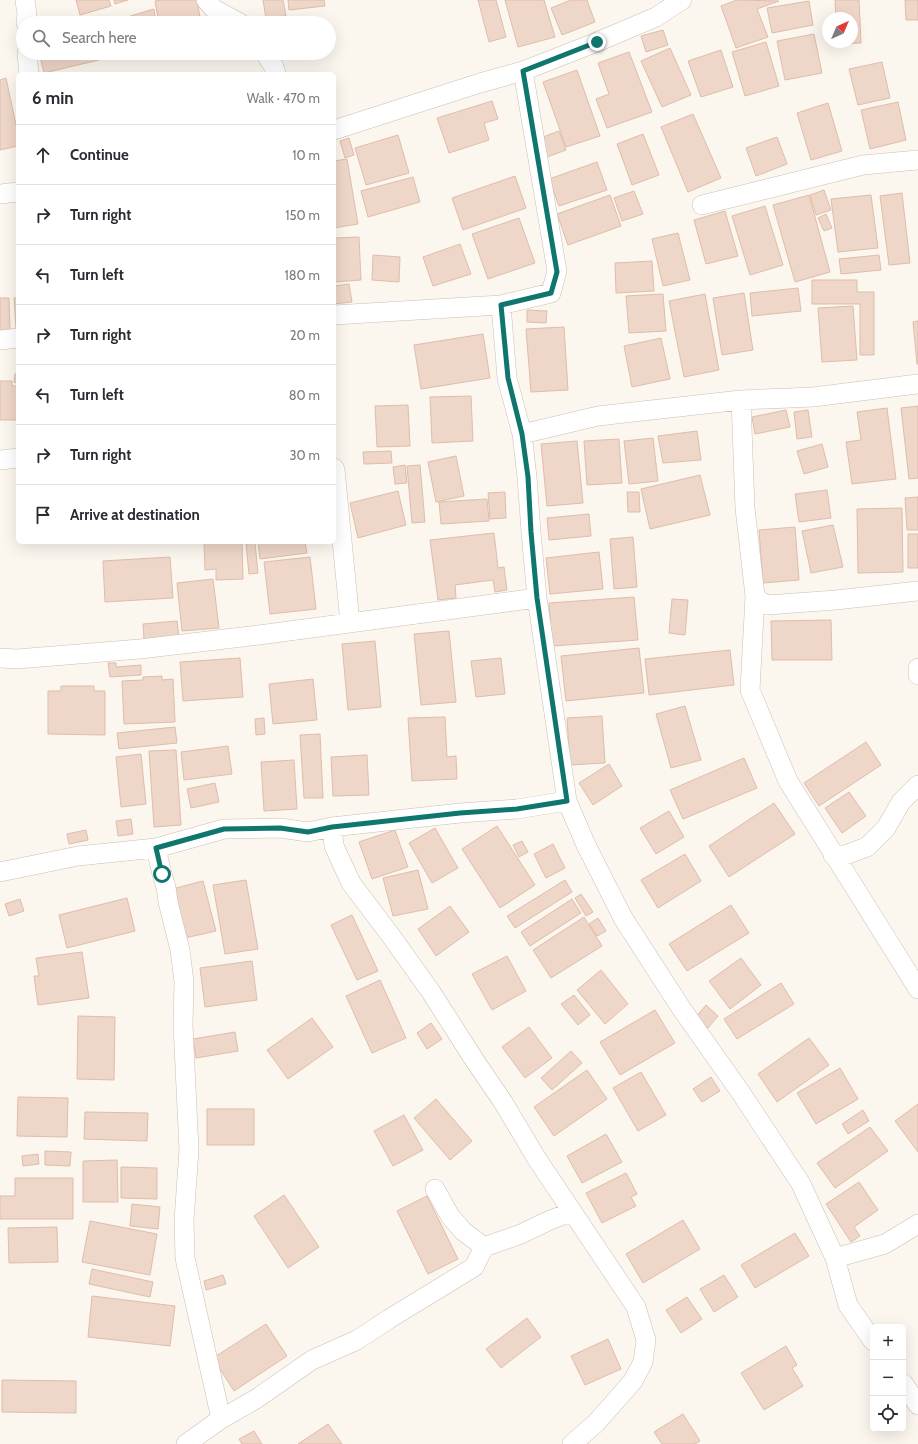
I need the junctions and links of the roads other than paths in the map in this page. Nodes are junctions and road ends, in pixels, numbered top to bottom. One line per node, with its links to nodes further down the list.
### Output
1 (25, 0): 4 (street)
2 (206, 0): 5 (street)
3 (682, 0): 8 (street)
4 (28, 16)
5 (227, 16)
6 (28, 60): 9 (street)
7 (270, 60): 10 (street)
8 (523, 71): 11 (street); 16 (street)
9 (29, 72)
10 (275, 72)
11 (336, 129)
12 (918, 160): 15 (street)
13 (16, 192): 14 (street)
14 (0, 194)
15 (702, 205)
16 (501, 305): 17 (street); 22 (street)
17 (336, 315)
18 (16, 338): 19 (street)
19 (0, 340)
20 (918, 384): 21 (street)
21 (742, 400): 22 (street); 27 (street)
22 (522, 434): 28 (street)
23 (16, 458): 24 (street)
24 (0, 460)
25 (336, 480): 29 (street)
26 (918, 591): 27 (street)
27 (755, 596): 37 (street)
28 (537, 598): 29 (street); 34 (street)
29 (350, 622): 30 (street)
30 (0, 658)
31 (918, 668): 32 (street)
32 (918, 675)
33 (918, 785): 37 (street)
34 (567, 801): 35 (street); 44 (street)
35 (332, 827): 36 (street); 41 (street)
36 (156, 848): 38 (street); 48 (street)
37 (834, 855): 39 (street)
38 (0, 872)
39 (918, 989)
40 (436, 1189): 43 (street)
41 (571, 1212): 43 (street); 50 (street)
42 (918, 1224): 44 (street)
43 (484, 1247): 48 (street)
44 (835, 1258): 45 (street)
45 (870, 1337)
46 (906, 1387): 47 (street)
47 (918, 1405)
48 (221, 1419): 49 (street)
49 (186, 1444)
50 (572, 1444)

